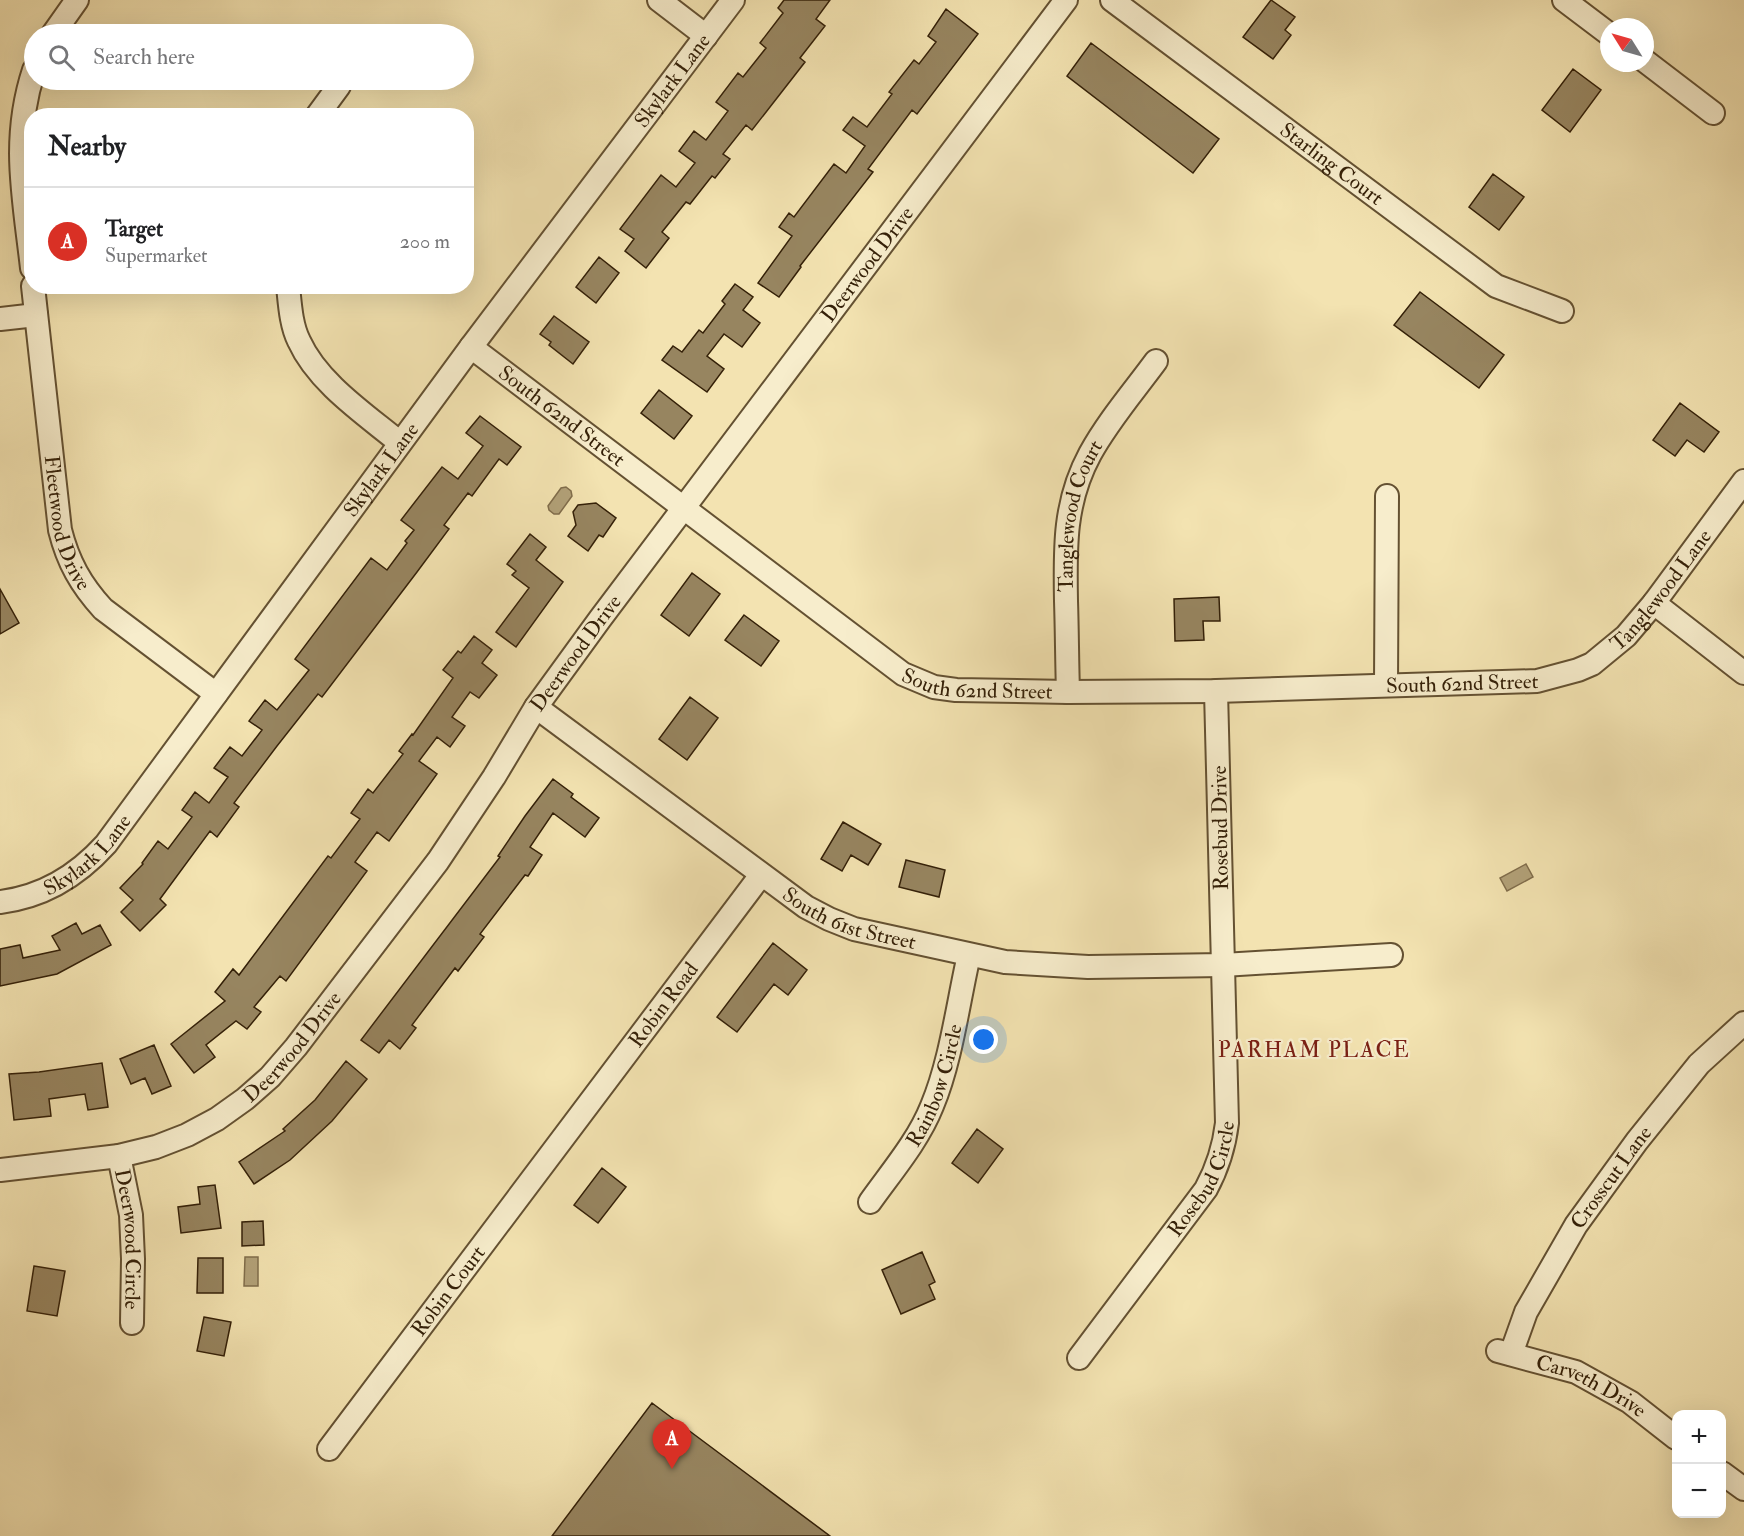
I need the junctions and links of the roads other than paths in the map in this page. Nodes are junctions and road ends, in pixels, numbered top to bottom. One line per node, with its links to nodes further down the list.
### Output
1 (77, 0): 7 (street)
2 (659, 0): 9 (street)
3 (733, 0): 9 (street, Skylark Lane)
4 (1066, 0): 28 (street, Deerwood Drive)
5 (1112, 0): 20 (street, Starling Court)
6 (1564, 0): 8 (street)
7 (60, 24)
8 (1600, 27)
9 (706, 36): 23 (street, Skylark Lane)
10 (1654, 68): 16 (street)
11 (28, 90): 13 (street)
12 (336, 90): 14 (street)
13 (24, 108)
14 (322, 108)
15 (24, 110): 17 (street)
16 (1713, 113)
17 (24, 192)
18 (34, 294): 21 (street, Fleetwood Drive)
19 (289, 294): 25 (street)
20 (1562, 311)
21 (36, 315): 22 (street); 35 (street, Fleetwood Drive)
22 (0, 319)
23 (471, 347): 25 (street, Skylark Lane); 28 (street, South 62nd Street)
24 (1156, 361): 34 (street, Tanglewood Court)
25 (400, 443): 35 (street, Skylark Lane)
26 (1744, 482): 29 (street, Tanglewood Lane)
27 (1387, 496): 32 (street)
28 (683, 508): 34 (street, South 62nd Street); 36 (street, Deerwood Drive)
29 (1654, 603): 30 (street, Tanglewood Lane); 31 (street)
30 (1592, 664): 32 (street, South 62nd Street)
31 (1744, 673)
32 (1386, 684): 33 (street, South 62nd Street)
33 (1216, 691): 34 (street, South 62nd Street); 41 (street, Rosebud Drive)
34 (1068, 692)
35 (216, 694): 38 (street, Skylark Lane)
36 (536, 707): 37 (street, South 61st Street); 44 (street, Deerwood Drive)
37 (761, 875): 39 (street, South 61st Street); 43 (street, Robin Road)
38 (0, 902)
39 (969, 955): 41 (street, South 61st Street); 46 (street, Rainbow Circle)
40 (1390, 955): 41 (street, South 61st Street)
41 (1223, 965): 49 (street, Rosebud Circle)
42 (1744, 1023): 48 (street, Crosscut Lane)
43 (566, 1133): 51 (street, Robin Court)
44 (119, 1156): 45 (street, Deerwood Drive); 47 (street, Deerwood Circle)
45 (0, 1170)
46 (870, 1202)
47 (132, 1323)
48 (1504, 1352): 50 (street, Carveth Drive)
49 (1079, 1358)
50 (1672, 1434)
51 (328, 1449)
52 (1726, 1476): 53 (street)
53 (1744, 1490)

